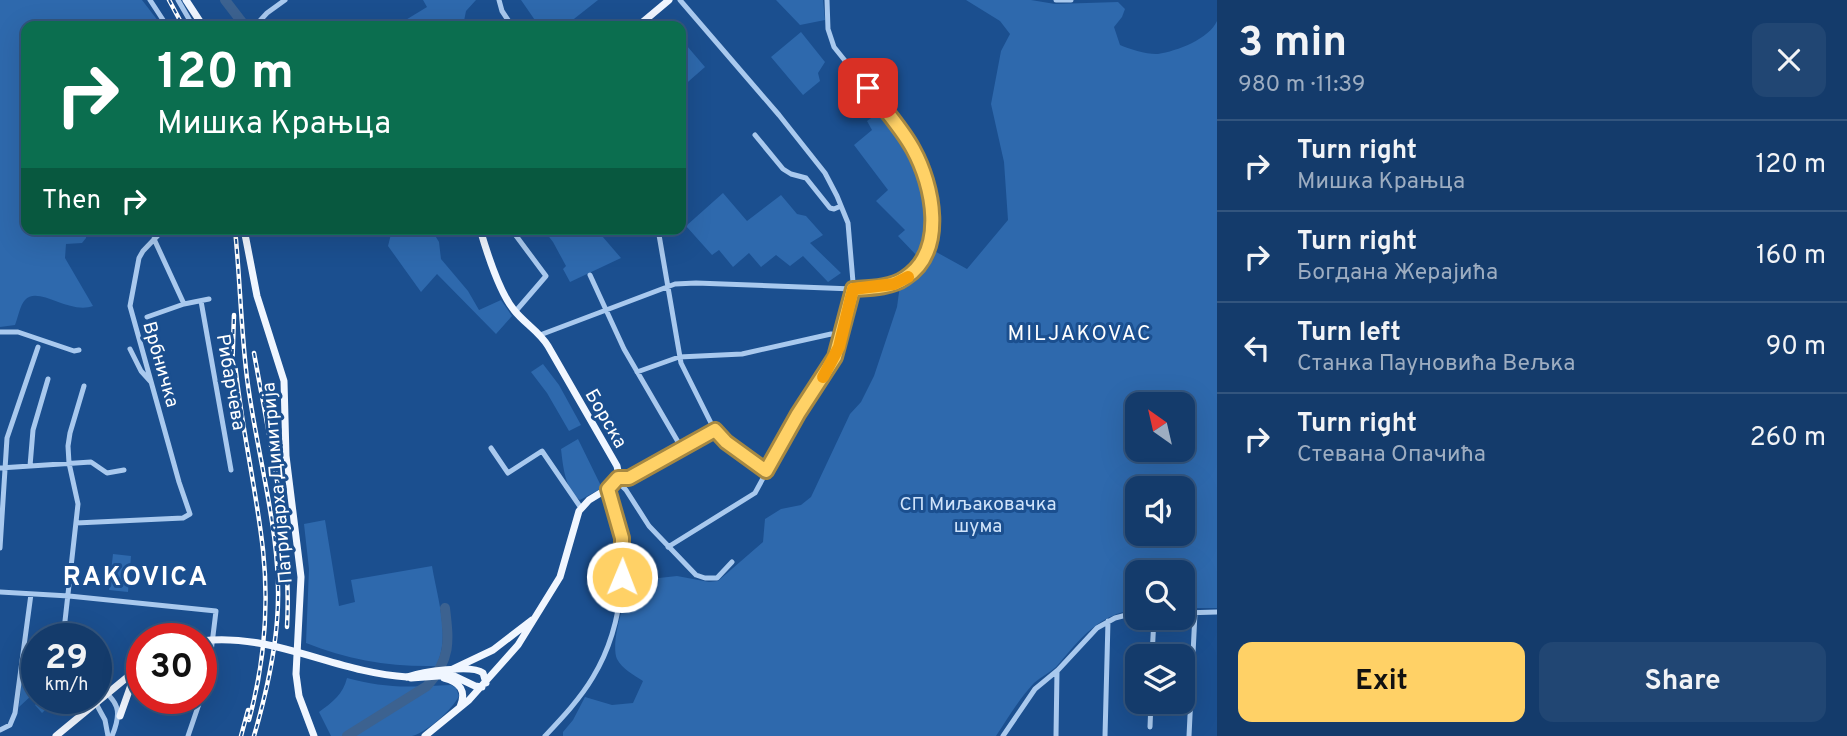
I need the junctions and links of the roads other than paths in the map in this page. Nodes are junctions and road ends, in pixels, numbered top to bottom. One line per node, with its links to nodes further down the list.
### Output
1 (150, 0): 12 (street)
2 (178, 0): 13 (street)
3 (186, 0): 14 (main road)
4 (285, 0): 11 (street)
5 (499, 0): 16 (street)
6 (669, 0): 17 (main road)
7 (680, 0): 19 (street)
8 (828, 0): 28 (street)
9 (1056, 0): 10 (street)
10 (1071, 0)
11 (277, 2): 15 (street)
12 (164, 21)
13 (191, 21)
14 (200, 21)
15 (260, 21)
16 (509, 21)
17 (644, 21)
18 (755, 135): 19 (street)
19 (841, 206): 28 (street)
20 (158, 235): 25 (street, Врбничка)
21 (245, 235): 94 (main road, Патријарха Димитрија)
22 (482, 235): 33 (main road, Борска)
23 (515, 235): 33 (street)
24 (659, 235): 27 (street)
25 (154, 239): 31 (street); 44 (street, Врбничка)
26 (590, 275): 32 (street)
27 (669, 286): 28 (street); 32 (street); 41 (street)
28 (853, 289): 37 (street)
29 (209, 299): 30 (street)
30 (201, 301): 31 (street); 53 (street, Рибарчева)
31 (184, 304): 34 (street)
32 (606, 310): 36 (street); 42 (street)
33 (515, 312): 36 (main road, Борска)
34 (147, 317)
35 (0, 332): 40 (street)
36 (540, 335): 55 (main road, Борска)
37 (842, 337): 41 (street); 54 (street)
38 (38, 347): 51 (street)
39 (130, 349): 44 (street)
40 (76, 350)
41 (679, 357): 42 (street); 46 (street)
42 (637, 372): 47 (street)
43 (48, 379): 50 (street)
44 (153, 384): 58 (street, Врбничка)
45 (84, 386): 49 (street)
46 (715, 430): 47 (street); 54 (street)
47 (681, 447): 55 (street)
48 (491, 448): 57 (street)
49 (68, 463): 50 (street); 52 (street); 58 (street)
50 (30, 466): 51 (street)
51 (2, 468): 60 (street)
52 (124, 470)
53 (231, 470)
54 (766, 471): 59 (street)
55 (618, 480): 56 (main road); 59 (street, Борска)
56 (608, 489): 57 (main road); 96 (street)
57 (581, 508): 65 (main road)
58 (76, 523): 64 (street)
59 (668, 547): 61 (street, Борска)
60 (0, 548)
61 (732, 562)
62 (0, 592): 63 (street)
63 (31, 594): 64 (street); 90 (street)
64 (69, 596): 70 (street); 71 (street)
65 (542, 610): 74 (main road); 79 (main road)
66 (1217, 612): 67 (street)
67 (1195, 613)
68 (1125, 616): 69 (street)
69 (1108, 621): 75 (street); 99 (street)
70 (65, 623)
71 (215, 623)
72 (1194, 630): 100 (street)
73 (217, 639): 77 (main road, bridge)
74 (453, 669): 77 (main road); 79 (main road)
75 (1056, 671): 97 (street); 98 (street)
76 (126, 677): 80 (main road)
77 (407, 677): 78 (main road)
78 (440, 677): 79 (main road); 83 (main road)
79 (484, 685): 83 (main road)
80 (112, 689)
81 (112, 699): 88 (street)
82 (126, 701): 88 (main road)
83 (460, 709): 95 (main road)
84 (80, 714): 91 (main road)
85 (102, 714): 92 (street)
86 (195, 714): 93 (street)
87 (1151, 714): 89 (street)
88 (120, 716): 92 (street)
89 (1150, 727)
90 (0, 730)
91 (56, 736)
92 (110, 736)
93 (188, 736)
94 (314, 736)
95 (425, 736)
96 (545, 736)
97 (1003, 736)
98 (1056, 736)
99 (1105, 736)
100 (1189, 736)

